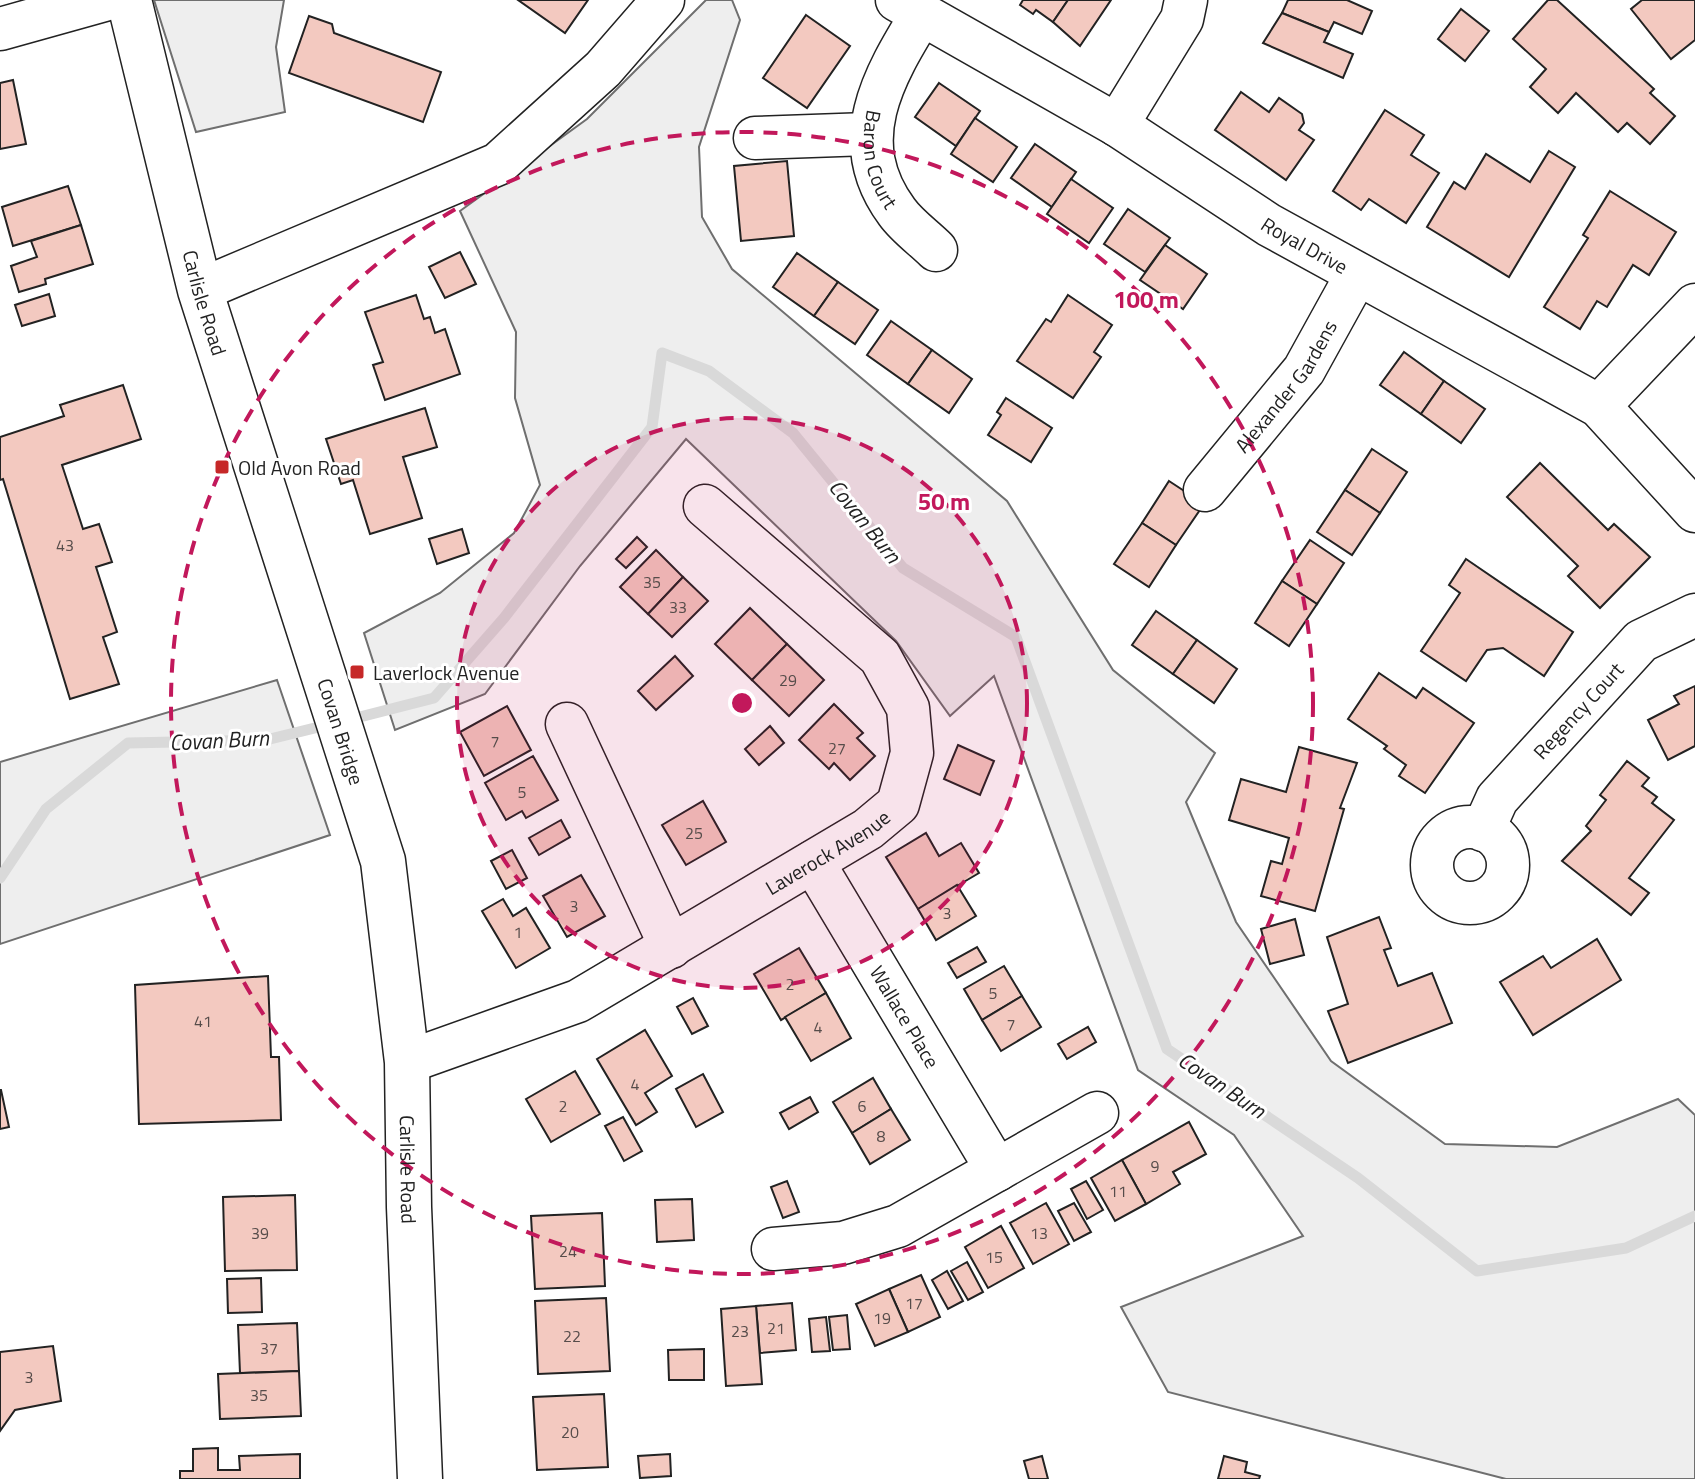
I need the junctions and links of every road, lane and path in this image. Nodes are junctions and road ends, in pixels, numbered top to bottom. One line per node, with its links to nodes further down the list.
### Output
1 (104, 0): 6 (street)
2 (129, 0): 12 (main road, Carlisle Road)
3 (663, 0): 12 (street)
4 (1186, 0): 7 (street)
5 (910, 7): 7 (street, Royal Drive); 8 (street, Baron Court)
6 (0, 29)
7 (1117, 125): 11 (street, Royal Drive)
8 (868, 134): 9 (street); 10 (street, Baron Court)
9 (755, 138)
10 (936, 250)
11 (1357, 274): 14 (street, Royal Drive); 15 (street, Alexander Gardens)
12 (200, 290): 18 (main road, Carlisle Road)
13 (1695, 305): 14 (street)
14 (1599, 406): 17 (street, Royal Drive)
15 (1205, 490)
16 (705, 506): 23 (street, Laverock Avenue)
17 (1695, 511)
18 (300, 600): 22 (main road, Covan Bridge)
19 (1695, 615): 21 (street, Regency Court)
20 (567, 724): 24 (street)
21 (1483, 830)
22 (383, 861): 25 (main road, Carlisle Road)
23 (813, 862): 24 (street, Laverock Avenue); 27 (street, Wallace Place)
24 (671, 947): 25 (street, Laverock Avenue)
25 (407, 1062): 29 (main road, Carlisle Road)
26 (1097, 1113): 27 (street)
27 (997, 1170): 28 (street)
28 (773, 1249)
29 (420, 1479)

